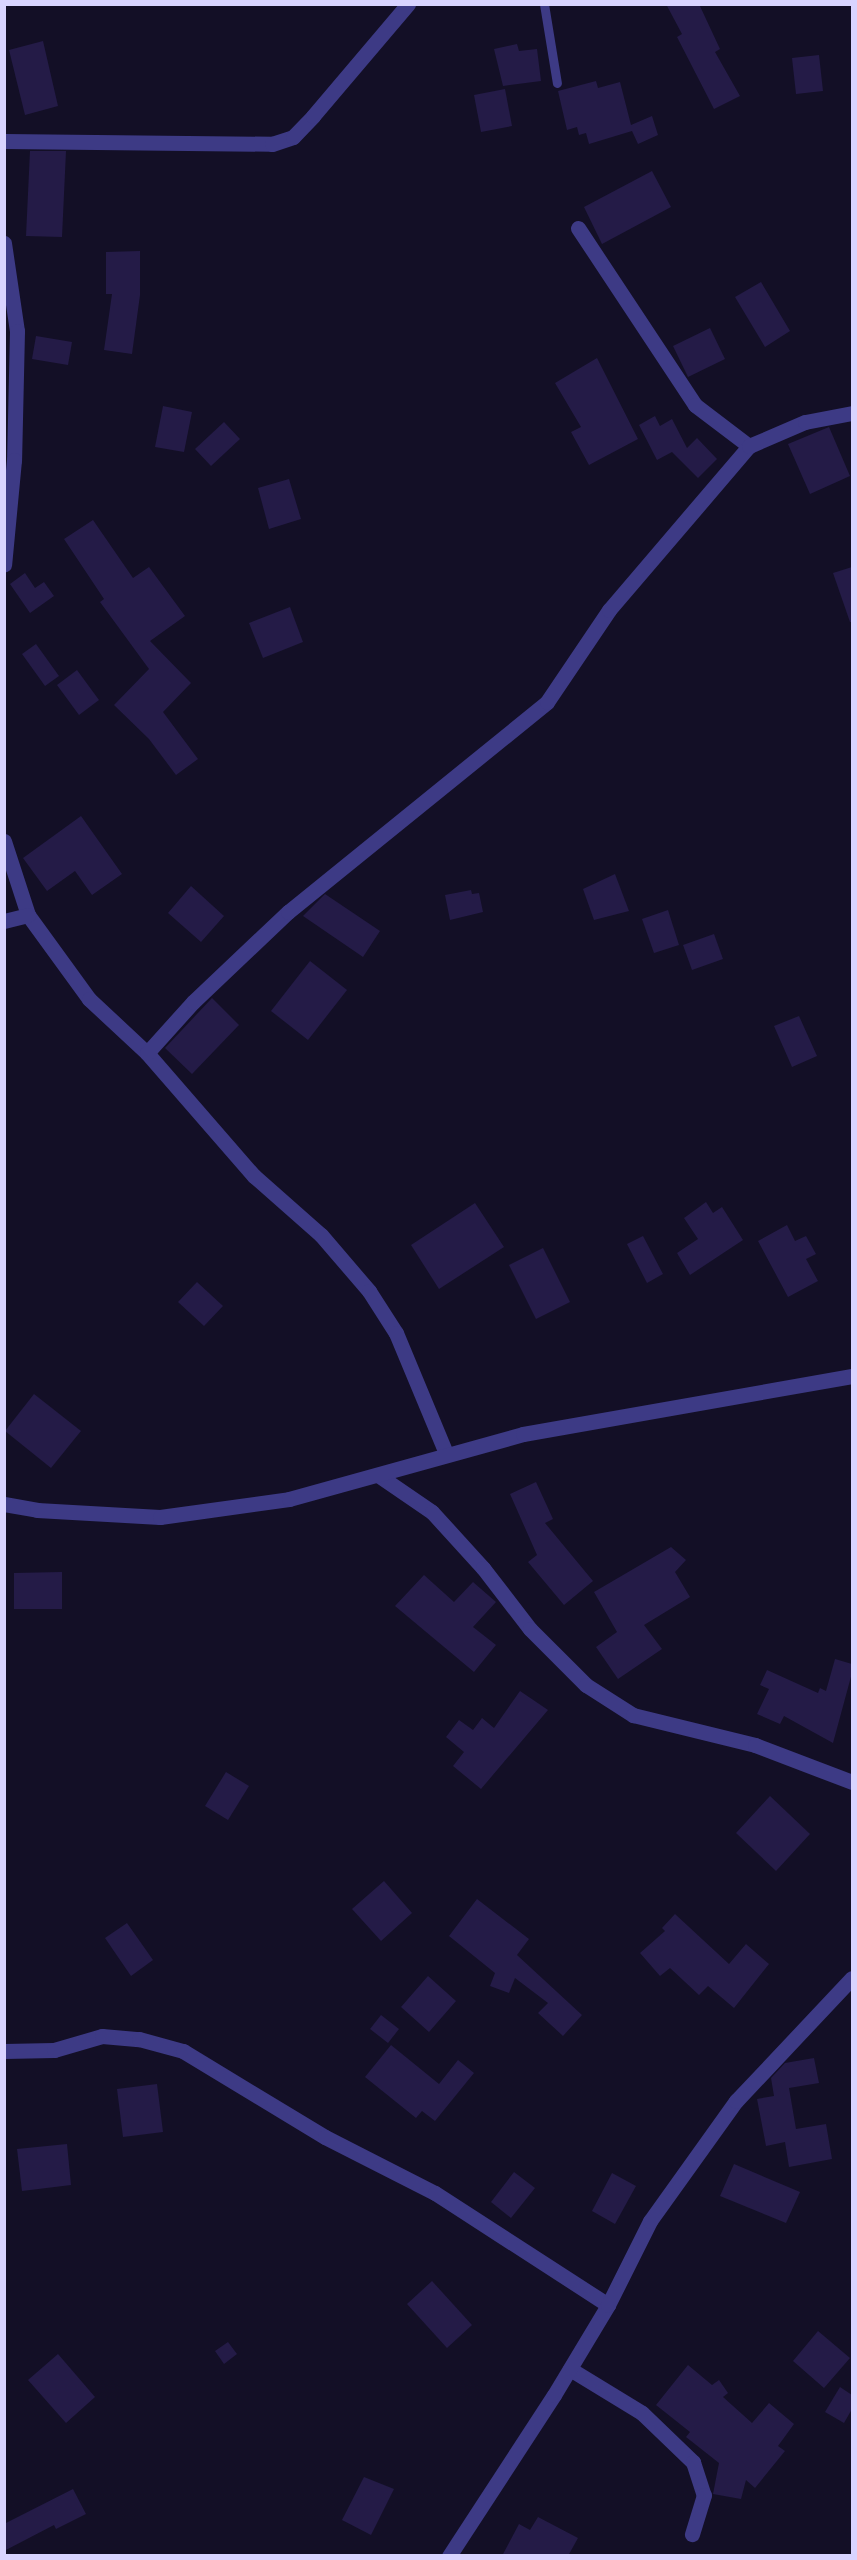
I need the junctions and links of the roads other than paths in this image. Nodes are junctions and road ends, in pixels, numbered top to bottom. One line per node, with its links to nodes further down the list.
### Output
1 (408, 4): 4 (street)
2 (544, 4): 3 (lane)
3 (557, 83)
4 (4, 141)
5 (578, 228): 8 (street)
6 (4, 243): 9 (street)
7 (852, 412): 8 (street)
8 (749, 446): 13 (street)
9 (4, 565)
10 (4, 841): 11 (street)
11 (28, 915): 12 (street); 13 (street)
12 (4, 921)
13 (147, 1053): 15 (street)
14 (852, 1376): 15 (street)
15 (446, 1453): 16 (street)
16 (378, 1476): 17 (street); 18 (street)
17 (4, 1504)
18 (852, 1782)
19 (852, 1978): 21 (street)
20 (4, 2051): 21 (street)
21 (608, 2305): 22 (street)
22 (570, 2369): 23 (street); 24 (street)
23 (692, 2534)
24 (449, 2556)

